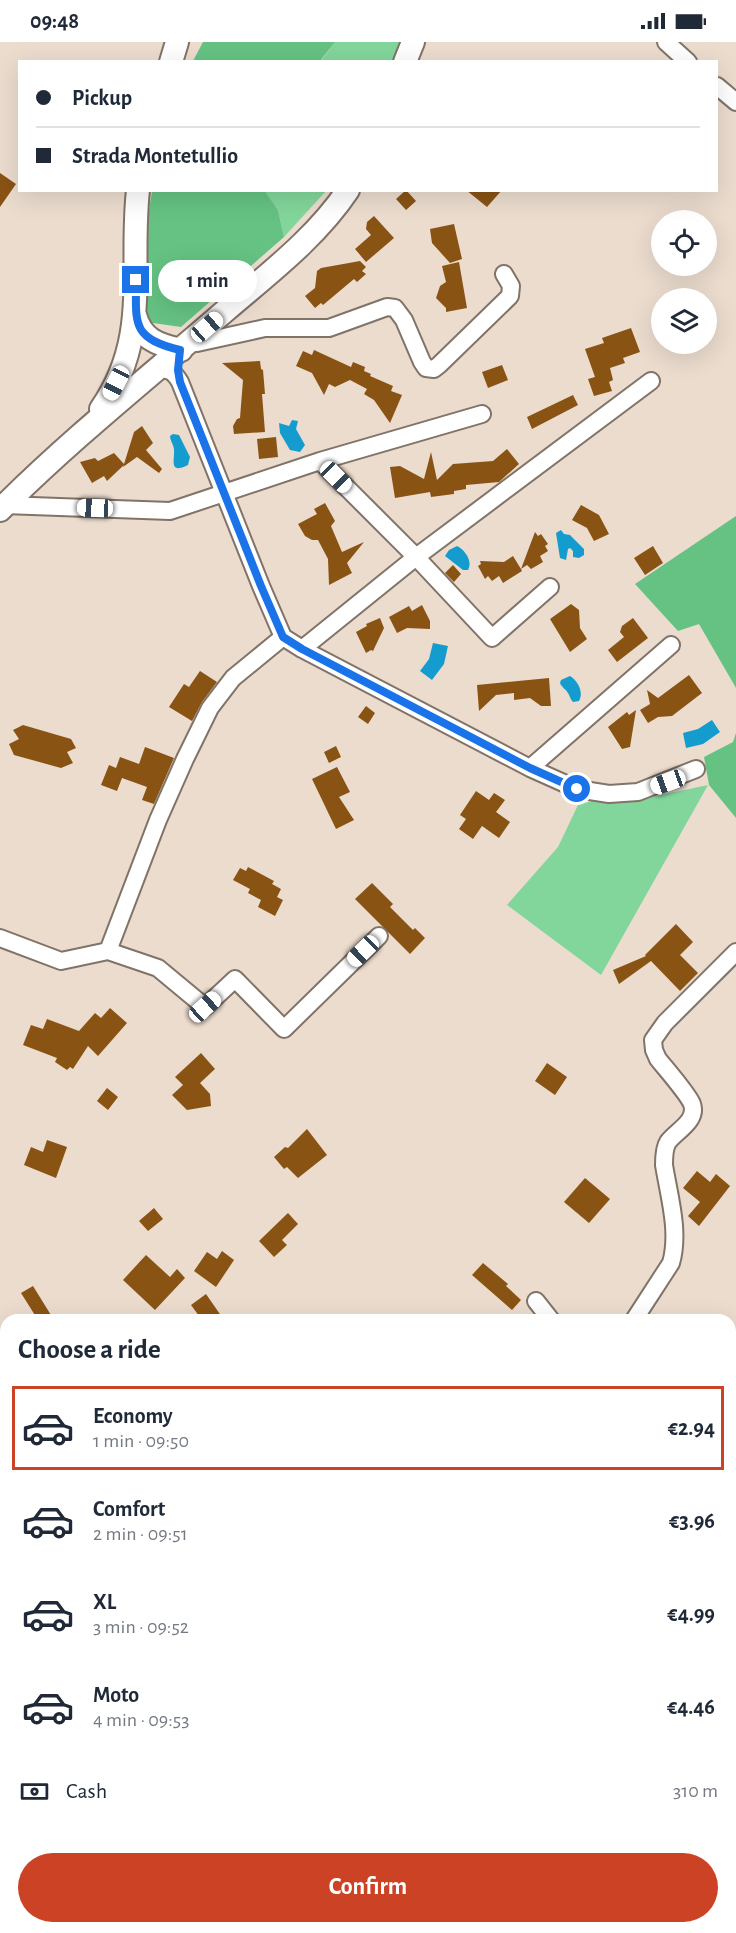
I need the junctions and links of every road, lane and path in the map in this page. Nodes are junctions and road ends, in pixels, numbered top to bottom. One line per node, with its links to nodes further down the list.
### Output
1 (177, 42): 4 (street)
2 (413, 42): 5 (street)
3 (666, 42): 6 (street)
4 (172, 60)
5 (406, 60)
6 (686, 60)
7 (718, 87): 8 (street)
8 (736, 102)
9 (138, 192): 12 (street)
10 (347, 192): 13 (street)
11 (504, 274): 13 (street)
12 (135, 315): 13 (street); 14 (street)
13 (185, 346): 14 (street); 15 (street); 17 (street)
14 (130, 350): 15 (street); 19 (street)
15 (159, 369): 17 (street); 19 (street)
16 (651, 381): 23 (street)
17 (180, 382): 21 (street)
18 (482, 414): 20 (street)
19 (83, 431): 22 (street)
20 (320, 461): 21 (street); 23 (street)
21 (224, 494): 22 (street); 25 (street)
22 (2, 508)
23 (416, 557): 24 (street); 27 (street)
24 (550, 587)
25 (283, 637): 27 (street); 32 (street)
26 (671, 645): 28 (street)
27 (302, 649): 28 (street)
28 (530, 768): 29 (street)
29 (696, 769)
30 (379, 936): 32 (street)
31 (0, 938): 32 (street)
32 (108, 951)
33 (736, 952): 36 (street)
34 (536, 1301): 35 (street)
35 (546, 1314)
36 (638, 1314)

